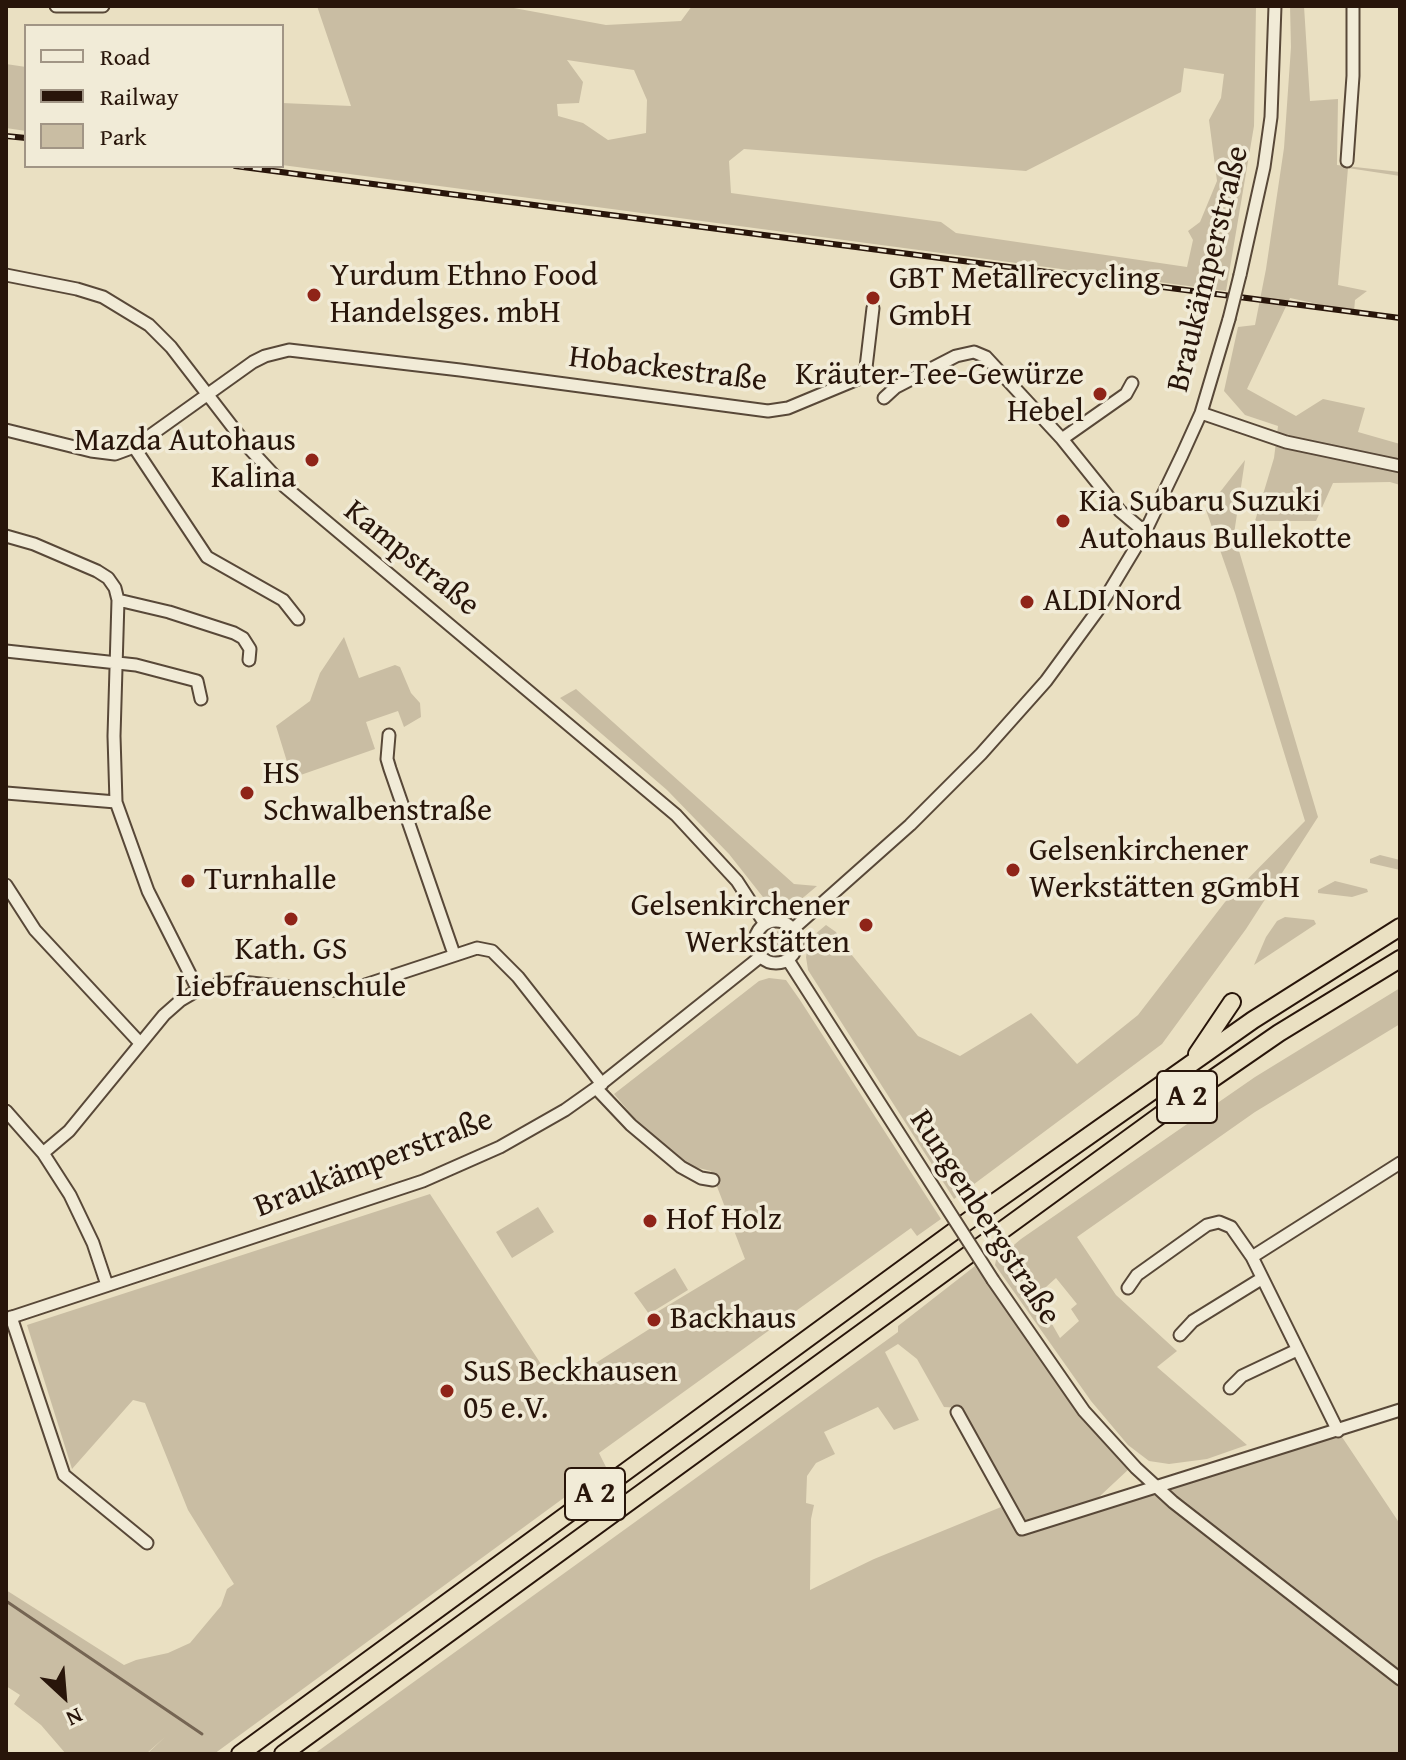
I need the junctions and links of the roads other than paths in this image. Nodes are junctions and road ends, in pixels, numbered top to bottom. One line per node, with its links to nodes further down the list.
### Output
1 (56, 6): 2 (street)
2 (103, 6)
3 (1275, 6): 11 (street, Braukämperstraße, bridge)
4 (1353, 6): 5 (street)
5 (1347, 161)
6 (6, 275): 9 (street, Kampstraße)
7 (873, 308): 9 (street, Hobackestraße)
8 (1132, 383): 13 (street, Braukämperstraße)
9 (208, 395): 14 (street, Hobackestraße); 28 (street, Kampstraße)
10 (884, 398): 13 (street)
11 (1201, 413): 15 (street); 16 (street, Braukämperstraße)
12 (6, 430): 14 (street, Hobackestraße)
13 (1062, 439): 16 (street)
14 (134, 447): 19 (street)
15 (1400, 466)
16 (1145, 532): 30 (street, Braukämperstraße)
17 (6, 536): 18 (street)
18 (118, 600): 21 (street); 22 (street)
19 (298, 619)
20 (6, 651): 22 (street)
21 (249, 660)
22 (115, 663): 23 (street); 26 (street)
23 (201, 699)
24 (389, 735): 31 (street)
25 (6, 793): 26 (street)
26 (116, 802): 35 (street)
27 (6, 885): 37 (street)
28 (765, 924): 30 (street); 32 (street)
29 (1400, 927): 38 (highway, A 2)
30 (793, 929): 34 (street)
31 (454, 954): 35 (street); 39 (street)
32 (760, 957): 34 (street); 39 (street, Braukämperstraße)
33 (1400, 959): 59 (highway, A 2)
34 (788, 960): 55 (street, Rungenbergstraße, bridge)
35 (198, 990): 37 (street)
36 (1232, 1002): 38 (highway)
37 (140, 1043): 41 (street)
38 (1191, 1062): 58 (highway, A 2)
39 (599, 1086): 43 (street); 46 (street, Braukämperstraße)
40 (6, 1111): 41 (street)
41 (43, 1153): 46 (street)
42 (1398, 1169): 44 (street)
43 (713, 1180)
44 (1252, 1257): 45 (street); 47 (street)
45 (1261, 1279): 49 (street); 50 (street)
46 (107, 1285): 48 (street, Braukämperstraße)
47 (1128, 1288)
48 (9, 1318): 56 (street)
49 (1180, 1335)
50 (1297, 1350): 51 (street); 54 (street)
51 (1230, 1388)
52 (1400, 1410): 54 (street)
53 (957, 1412): 55 (street)
54 (1338, 1431): 55 (street)
55 (1158, 1487): 57 (street, Rungenbergstraße)
56 (147, 1543)
57 (1400, 1679)
58 (240, 1754)
59 (283, 1754)

